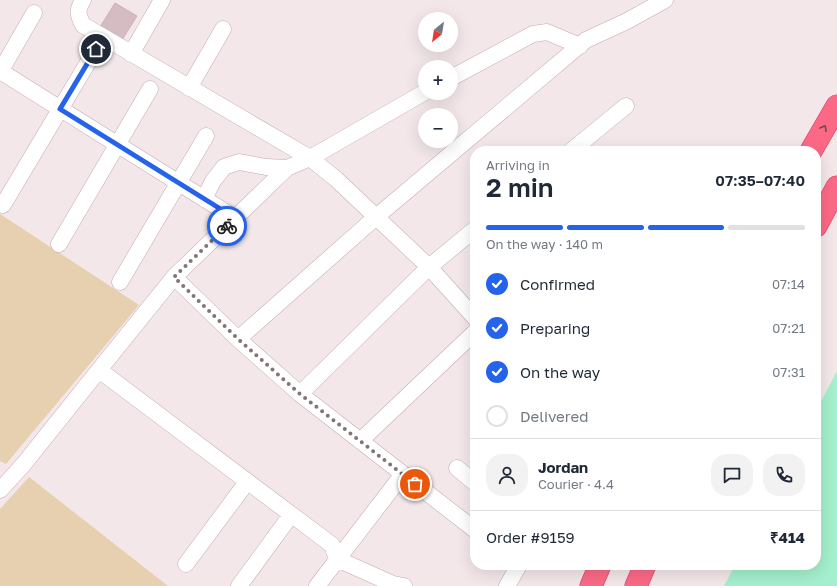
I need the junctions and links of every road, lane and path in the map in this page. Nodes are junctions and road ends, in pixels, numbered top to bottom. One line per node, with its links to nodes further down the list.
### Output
1 (83, 0): 8 (street)
2 (162, 0): 8 (street)
3 (665, 0): 6 (street)
4 (34, 13): 9 (street)
5 (223, 29): 11 (street)
6 (580, 46): 10 (street); 27 (street)
7 (96, 49): 16 (street)
8 (131, 54): 11 (street)
9 (0, 71): 16 (street)
10 (458, 74)
11 (189, 88): 21 (street)
12 (150, 89): 18 (street)
13 (418, 96): 21 (street)
14 (626, 106): 19 (street)
15 (837, 106): 20 (highway, one-way to 15)
16 (60, 109): 18 (street); 26 (street)
17 (206, 136): 23 (street)
18 (118, 145): 23 (street); 31 (street)
19 (577, 146)
20 (814, 146)
21 (310, 158): 22 (street); 27 (street)
22 (287, 168): 25 (street); 29 (street)
23 (178, 183): 25 (street); 34 (street)
24 (837, 187): 28 (highway)
25 (204, 199): 29 (street)
26 (3, 205)
27 (376, 217): 32 (street); 37 (street)
28 (821, 217)
29 (235, 218): 33 (street)
30 (470, 233): 32 (street)
31 (60, 244)
32 (429, 267): 35 (street); 39 (street)
33 (174, 277): 37 (street); 38 (street)
34 (120, 282)
35 (470, 312)
36 (470, 337): 40 (street)
37 (238, 339): 39 (street)
38 (99, 370): 44 (street); 45 (street)
39 (300, 394): 40 (street)
40 (360, 441): 42 (street)
41 (457, 468): 43 (street)
42 (403, 474): 47 (street); 48 (street)
43 (470, 479)
44 (247, 482): 46 (street); 49 (street)
45 (0, 490)
46 (291, 515): 48 (street); 53 (street)
47 (470, 526)
48 (336, 559): 54 (street); 55 (street)
49 (186, 564)
50 (515, 570): 56 (street)
51 (598, 570): 57 (highway)
52 (643, 570): 58 (highway)
53 (239, 586)
54 (317, 586)
55 (404, 586)
56 (507, 586)
57 (591, 586)
58 (636, 586)

